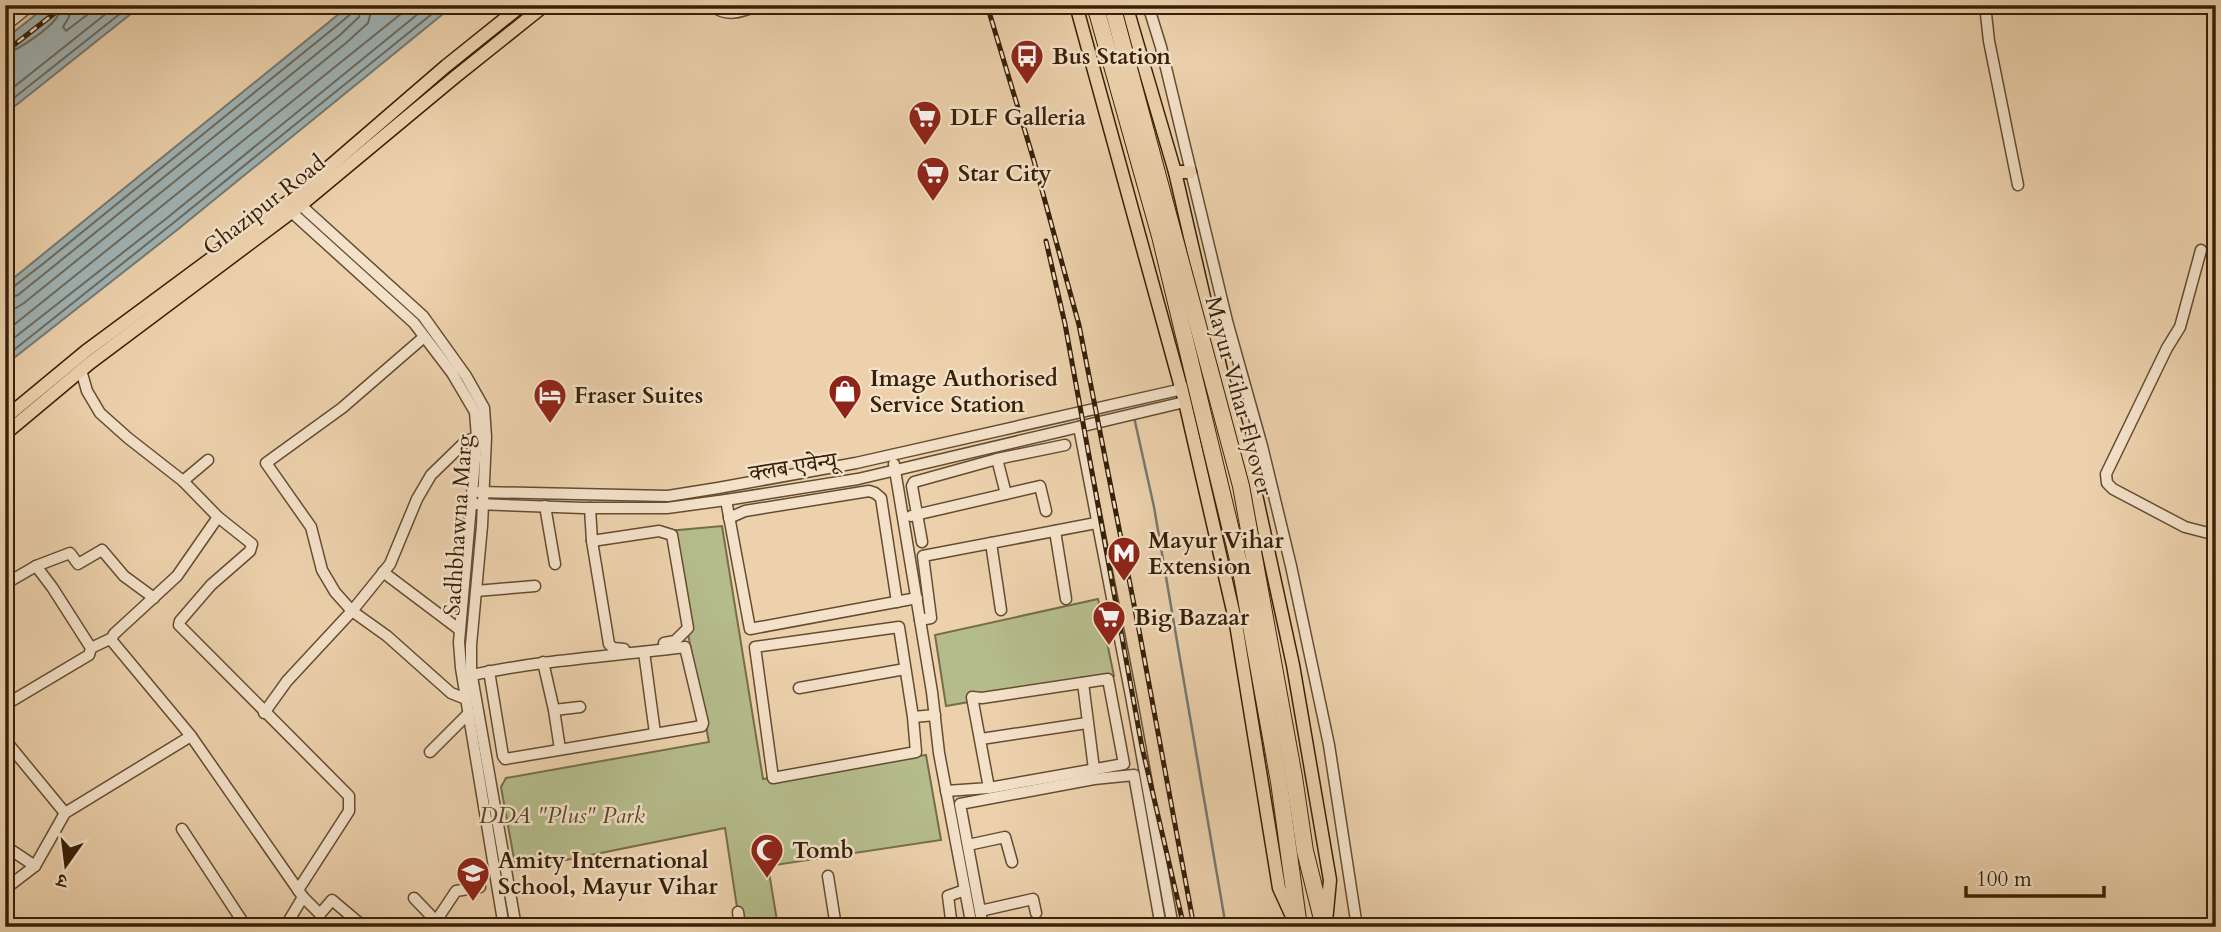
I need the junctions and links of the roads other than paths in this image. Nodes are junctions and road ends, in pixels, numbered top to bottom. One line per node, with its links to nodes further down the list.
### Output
1 (31, 5): 12 (street)
2 (522, 5): 16 (main road, Ghazipur Road)
3 (545, 5): 16 (main road, Ghazipur Road)
4 (759, 5): 11 (street)
5 (1076, 5): 21 (main road)
6 (1095, 5): 120 (highway, Mayur Vihar Flyover, bridge)
7 (1112, 5): 121 (highway, Mayur Vihar Flyover, bridge)
8 (1126, 5): 13 (main road)
9 (1148, 5): 14 (street)
10 (1985, 5): 15 (street)
11 (716, 7)
12 (5, 26)
13 (1175, 172): 14 (main road); 20 (main road)
14 (1190, 172): 122 (street)
15 (2018, 185)
16 (292, 205): 18 (street, Sadhbhawna Marg); 19 (main road, Ghazipur Road); 22 (main road, Ghazipur Road); 34 (street, Sadhbhawna Marg)
17 (2201, 250): 46 (street)
18 (425, 337): 25 (street, Sadhbhawna Marg); 61 (street)
19 (81, 370): 24 (main road, Ghazipur Road); 31 (street)
20 (1225, 385): 21 (street); 32 (main road)
21 (1183, 396): 23 (street, क्लब एवेन्यू); 27 (street, क्लब एवेन्यू); 36 (main road)
22 (5, 418)
23 (1079, 427): 30 (street, क्लब एवेन्यू); 44 (street)
24 (5, 434)
25 (477, 437): 34 (street, Sadhbhawna Marg); 52 (street)
26 (1065, 445): 28 (street)
27 (892, 454): 30 (street); 34 (street, क्लब एवेन्यू)
28 (997, 459): 33 (street); 40 (street)
29 (208, 460): 31 (street)
30 (895, 470): 35 (street, क्लब एवेन्यू); 43 (street)
31 (183, 481): 41 (street)
32 (1255, 490): 36 (main road); 121 (main road)
33 (1006, 494): 39 (street); 40 (street)
34 (478, 498): 37 (street, क्लब एवेन्यू); 55 (street, Sadhbhawna Marg); 63 (street, Sadhbhawna Marg)
35 (726, 500): 38 (street, क्लब एवेन्यू); 42 (street)
36 (1208, 503): 120 (main road)
37 (545, 506): 38 (street, क्लब एवेन्यू); 50 (street)
38 (590, 508): 47 (street)
39 (1046, 512)
40 (918, 514): 43 (street); 48 (street)
41 (218, 517): 56 (street); 77 (street)
42 (729, 518): 59 (street); 59 (street)
43 (903, 518): 57 (street)
44 (1096, 523): 45 (street); 119 (street)
45 (1055, 531): 49 (street); 58 (street)
46 (2216, 536)
47 (592, 541): 47 (street)
48 (922, 541)
49 (991, 543): 60 (street); 62 (street)
50 (555, 564)
51 (36, 566): 53 (street); 56 (street); 65 (street)
52 (383, 572): 61 (street); 63 (street)
53 (5, 584)
54 (535, 586): 55 (street)
55 (475, 591): 70 (street, Sadhbhawna Marg)
56 (154, 598): 64 (street)
57 (916, 598): 59 (street); 62 (street)
58 (1066, 599)
59 (897, 602)
60 (1001, 610)
61 (352, 611): 73 (street); 77 (street)
62 (920, 620): 79 (street)
63 (460, 630): 73 (street, Sadhbhawna Marg)
64 (112, 638): 65 (street); 83 (street)
65 (91, 648): 74 (street)
66 (644, 652): 67 (street); 82 (street); 82 (street)
67 (543, 662): 69 (street); 76 (street)
68 (905, 669): 72 (street); 80 (street); 80 (street)
69 (489, 671): 70 (street); 86 (street)
70 (472, 675): 112 (street, Sadhbhawna Marg)
71 (1083, 682): 81 (street); 85 (street); 88 (street)
72 (799, 688)
73 (466, 699): 78 (street, Sadhbhawna Marg)
74 (5, 705)
75 (580, 707): 76 (street)
76 (554, 710): 86 (street)
77 (264, 713): 103 (street)
78 (469, 713): 87 (street); 111 (street, Sadhbhawna Marg)
79 (935, 715): 80 (street); 90 (street)
80 (913, 717)
81 (1087, 723): 85 (street); 88 (street)
82 (655, 733): 86 (street)
83 (191, 736): 92 (street); 103 (street)
84 (5, 740): 92 (street)
85 (981, 740): 89 (street)
86 (560, 749)
87 (430, 752)
88 (1094, 769): 89 (street)
89 (989, 788): 90 (street)
90 (946, 792): 93 (street)
91 (962, 811): 93 (street); 95 (street); 118 (street)
92 (65, 813): 98 (street)
93 (950, 813): 102 (street)
94 (182, 829): 108 (street)
95 (968, 845): 97 (street); 105 (street)
96 (5, 846): 98 (street)
97 (1012, 862)
98 (35, 866): 101 (street)
99 (828, 876): 114 (street)
100 (480, 887): 104 (street)
101 (5, 888)
102 (965, 890): 115 (street); 116 (street)
103 (300, 893): 109 (street); 110 (street)
104 (414, 898)
105 (980, 911): 107 (street); 117 (street)
106 (738, 912): 113 (street)
107 (1036, 913)
108 (246, 927)
109 (285, 927)
110 (363, 927)
111 (504, 927)
112 (516, 927)
113 (740, 927)
114 (836, 927)
115 (952, 927)
116 (972, 927)
117 (983, 927)
118 (1161, 927)
119 (1173, 927)
120 (1298, 927)
121 (1325, 927)
122 (1357, 927)

